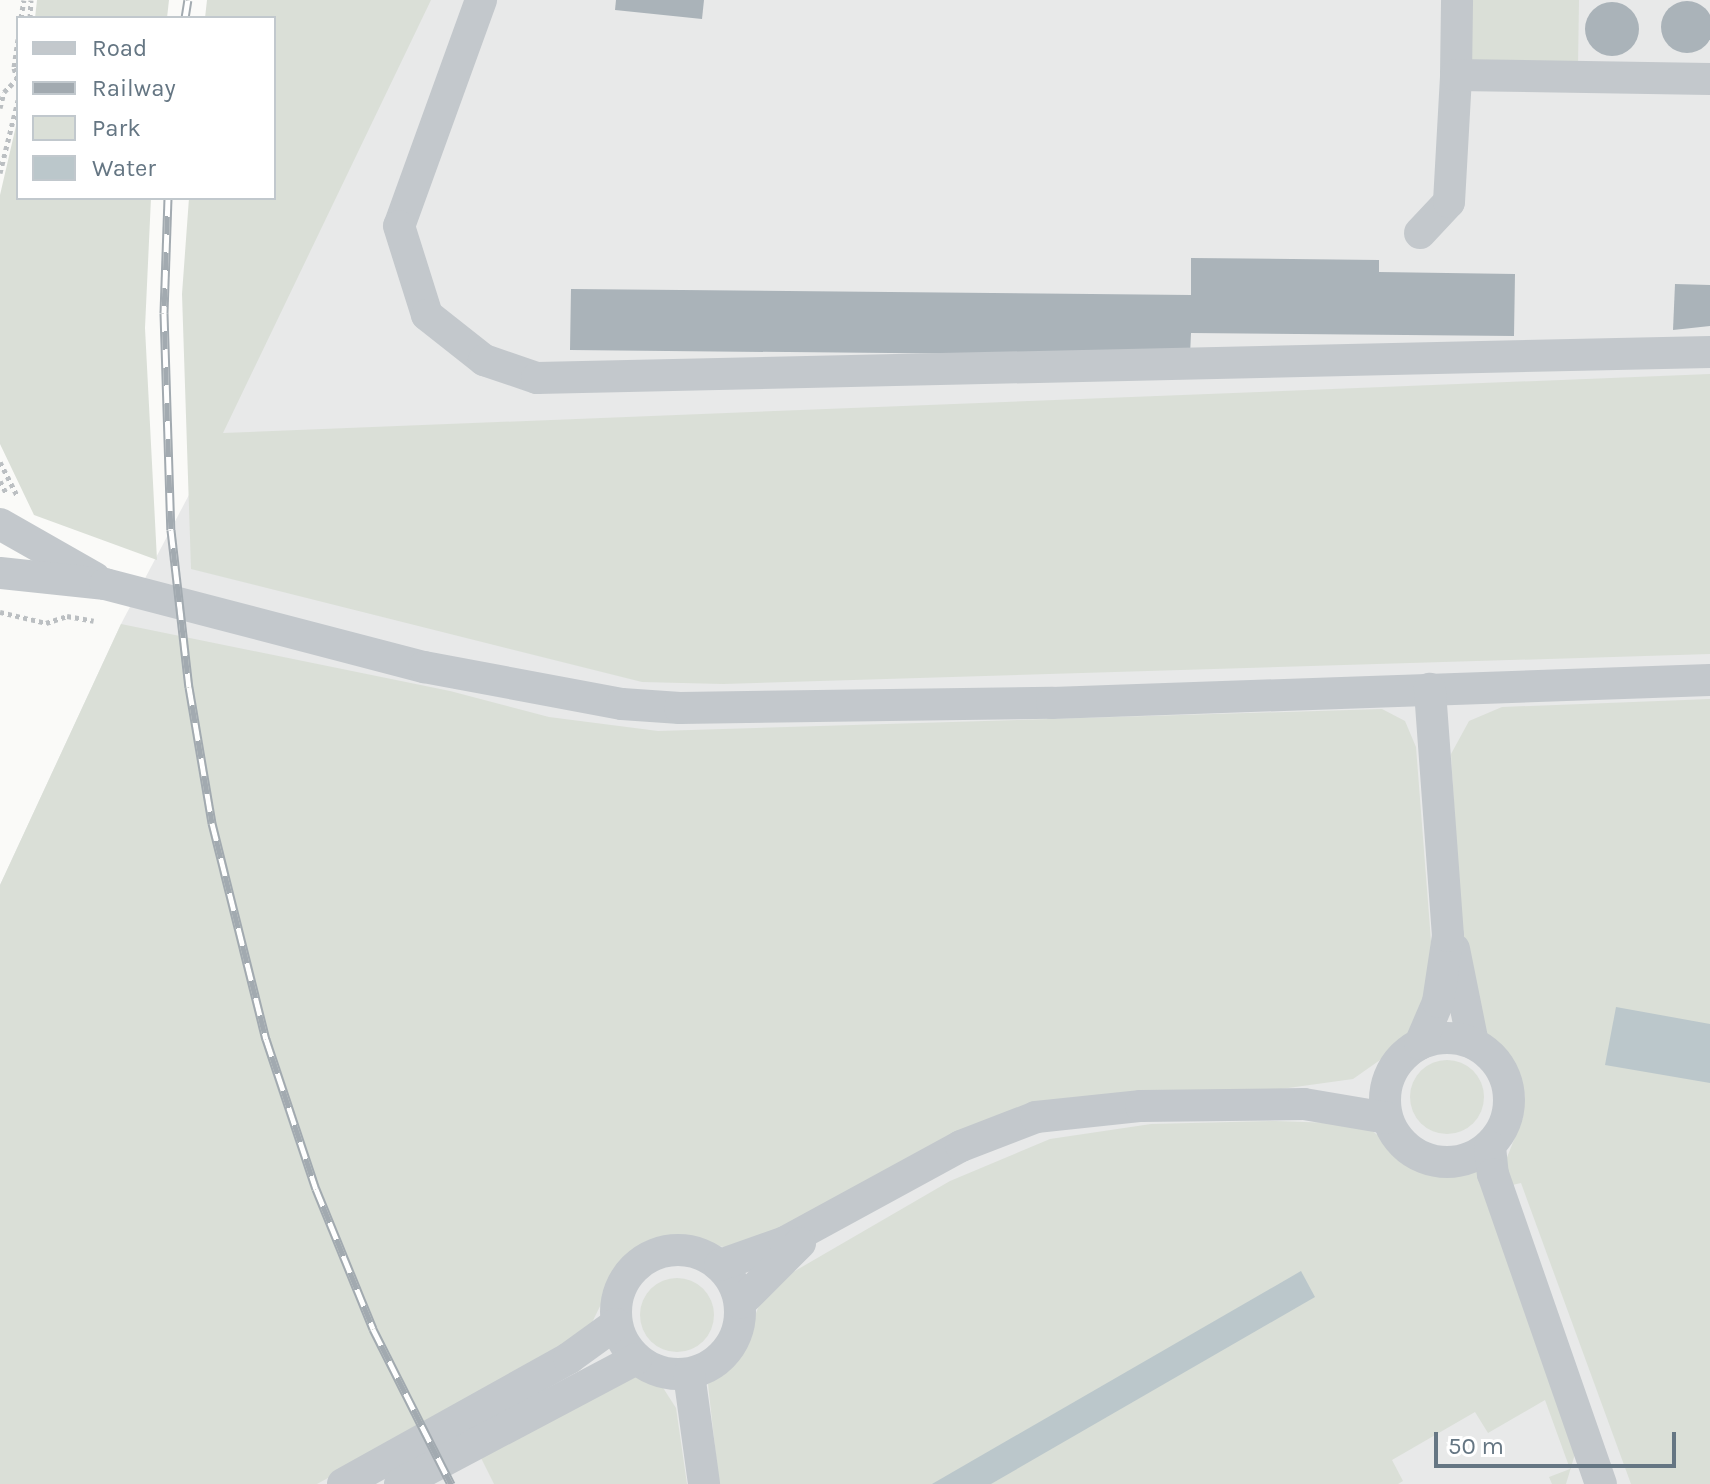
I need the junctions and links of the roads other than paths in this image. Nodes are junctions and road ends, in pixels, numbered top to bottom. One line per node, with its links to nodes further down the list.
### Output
1 (481, 0): 6 (lane)
2 (1457, 0): 3 (lane)
3 (1456, 75): 4 (lane); 5 (lane)
4 (1710, 79)
5 (1420, 233)
6 (1710, 352)
7 (0, 524): 9 (lane)
8 (0, 573): 9 (lane)
9 (105, 584): 11 (lane)
10 (1710, 680): 11 (lane)
11 (1430, 689): 12 (lane)
12 (1448, 936): 13 (lane); 14 (lane)
13 (1473, 1043): 14 (lane); 18 (lane)
14 (1420, 1044): 15 (lane)
15 (1387, 1082): 16 (lane); 17 (lane)
16 (1304, 1104): 17 (lane); 19 (lane)
17 (1387, 1118): 18 (lane)
18 (1490, 1147): 28 (lane)
19 (820, 1224): 20 (lane); 21 (lane)
20 (720, 1265): 21 (lane); 22 (lane)
21 (740, 1303): 24 (lane)
22 (616, 1324): 23 (lane); 25 (lane)
23 (636, 1359): 24 (lane); 26 (lane)
24 (689, 1374): 27 (lane)
25 (343, 1484)
26 (400, 1484)
27 (704, 1484)
28 (1601, 1484)

